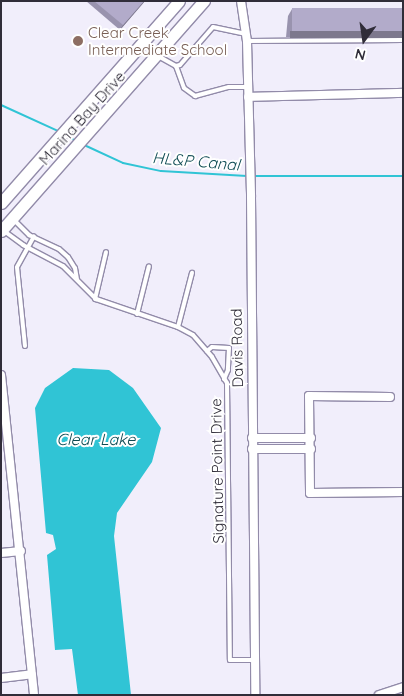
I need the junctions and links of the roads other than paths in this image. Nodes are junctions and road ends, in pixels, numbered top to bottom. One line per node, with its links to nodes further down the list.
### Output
1 (179, 1): 8 (main road, Marina Bay Drive)
2 (204, 1): 6 (main road, Marina Bay Drive)
3 (241, 1): 4 (street, Davis Road)
4 (246, 38): 5 (lane); 7 (lane); 10 (street, Davis Road)
5 (403, 40)
6 (158, 56): 7 (lane); 9 (main road, Marina Bay Drive)
7 (176, 66): 10 (lane)
8 (118, 70): 9 (main road); 13 (main road, Marina Bay Drive)
9 (134, 83): 15 (main road, Marina Bay Drive)
10 (248, 87): 12 (street, Davis Road)
11 (403, 93): 12 (street)
12 (248, 97): 30 (street, Davis Road)
13 (2, 203): 14 (main road)
14 (1, 208)
15 (5, 226): 16 (lane, Signature Point Drive); 17 (lane, Signature Point Drive)
16 (34, 236): 17 (lane); 21 (lane, Signature Point Drive)
17 (27, 247): 21 (lane, Signature Point Drive); 25 (lane)
18 (106, 252): 22 (lane)
19 (149, 266): 23 (lane)
20 (192, 273): 24 (lane)
21 (76, 279): 22 (lane, Signature Point Drive)
22 (95, 298): 23 (lane, Signature Point Drive)
23 (136, 314): 24 (lane, Signature Point Drive)
24 (178, 327): 26 (lane, Signature Point Drive)
25 (25, 346)
26 (207, 351): 28 (lane, Signature Point Drive); 28 (lane)
27 (1, 375): 34 (street)
28 (224, 379): 38 (lane, Signature Point Drive)
29 (390, 397): 31 (street)
30 (252, 438): 31 (street); 33 (street, Davis Road)
31 (311, 438): 32 (street)
32 (311, 449): 33 (street); 35 (street)
33 (252, 450): 38 (street, Davis Road)
34 (6, 457): 36 (street)
35 (403, 492)
36 (21, 551): 37 (street); 39 (street)
37 (1, 554)
38 (255, 660): 43 (street, Davis Road)
39 (32, 674): 40 (street); 42 (street)
40 (1, 678)
41 (403, 687): 44 (street)
42 (34, 695)
43 (255, 695)
44 (379, 695)

